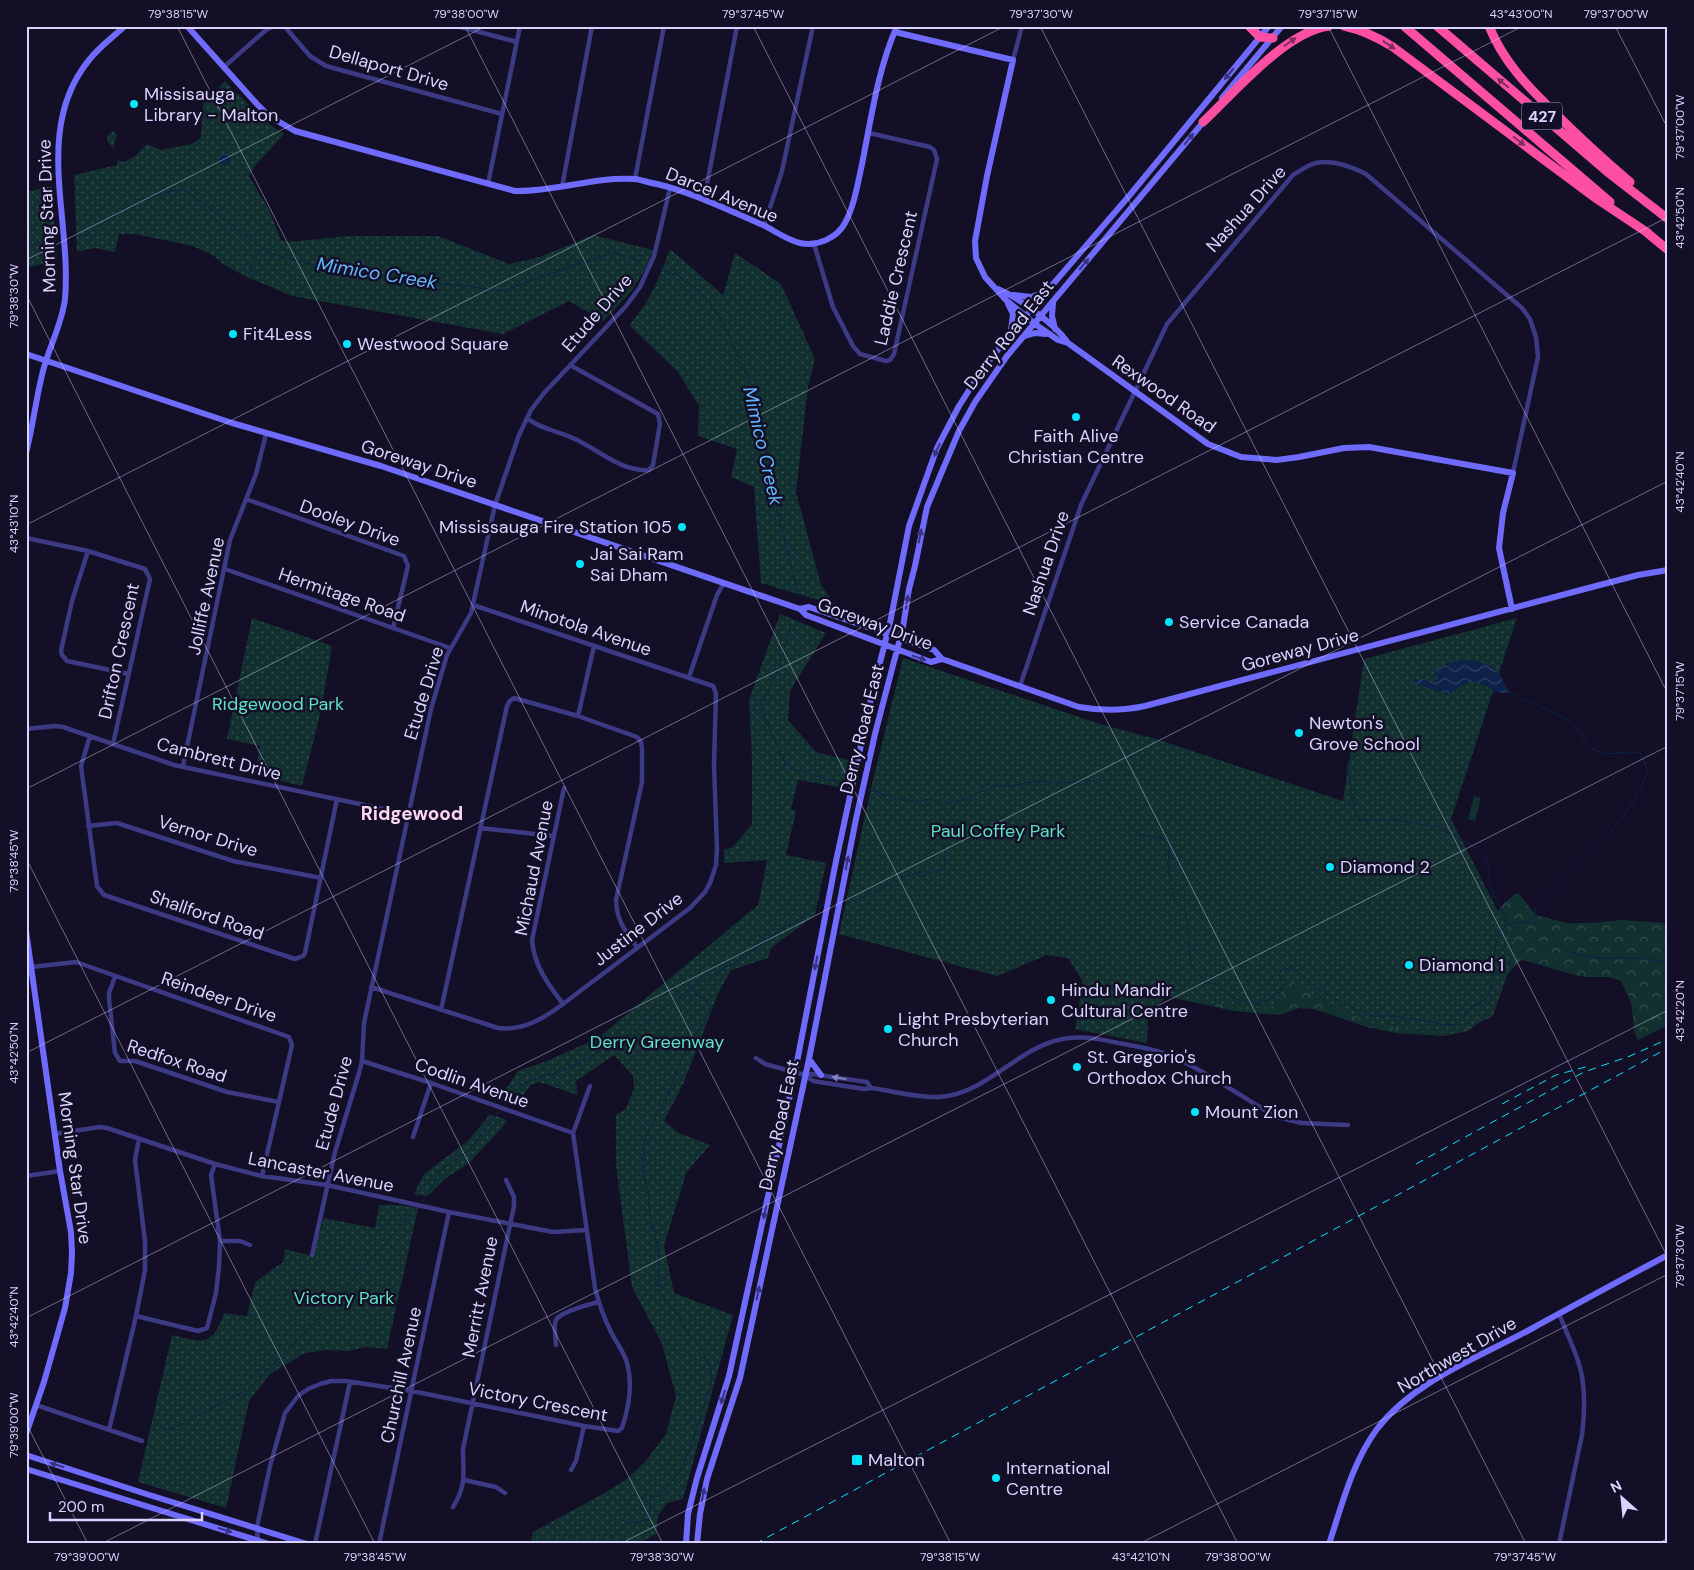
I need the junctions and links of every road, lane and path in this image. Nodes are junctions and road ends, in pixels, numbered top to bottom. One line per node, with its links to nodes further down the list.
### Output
1 (125, 26): 55 (main road, Morning Star Drive)
2 (187, 26): 25 (main road, Darcel Avenue)
3 (273, 26): 25 (street)
4 (282, 26): 26 (street, Dellaport Drive)
5 (457, 26): 23 (street)
6 (520, 26): 23 (street)
7 (592, 26): 31 (street)
8 (664, 26): 29 (street)
9 (737, 26): 33 (street)
10 (813, 26): 36 (street)
11 (1022, 26): 24 (street, Rexwood Road)
12 (1249, 26): 21 (highway)
13 (1269, 26): 21 (main road, Derry Road East)
14 (1282, 26): 22 (main road, Derry Road East)
15 (1329, 26): 27 (highway, one-way to 15)
16 (1344, 26): 37 (highway, one-way to 37)
17 (1404, 26): 37 (highway, 427)
18 (1438, 26): 34 (highway, 427, one-way to 18)
19 (1489, 26): 34 (highway)
20 (896, 29): 24 (main road); 28 (main road)
21 (1260, 37): 22 (highway); 41 (main road, Derry Road East, one-way to 41)
22 (1272, 38): 27 (main road, Derry Road East)
23 (516, 42): 26 (street)
24 (1013, 60): 40 (main road, Rexwood Road)
25 (224, 67): 30 (main road, Darcel Avenue)
26 (502, 114): 30 (street)
27 (1203, 122): 44 (main road, Derry Road East, one-way to 27)
28 (869, 133): 38 (main road); 38 (street, Laddie Crescent)
29 (636, 179): 31 (main road, Darcel Avenue); 32 (main road, Darcel Avenue)
30 (488, 184): 31 (main road, Darcel Avenue)
31 (562, 187)
32 (670, 188): 33 (main road, Darcel Avenue); 56 (street, Etude Drive)
33 (704, 200): 36 (main road, Darcel Avenue)
34 (1648, 203): 35 (highway, 427)
35 (1668, 219)
36 (764, 226): 38 (main road, Darcel Avenue)
37 (1648, 233): 39 (highway, 427)
38 (814, 244)
39 (1668, 250)
40 (997, 289): 42 (main road, Rexwood Road); 43 (main road, Rexwood Road)
41 (1046, 292): 42 (main road); 45 (main road, Derry Road East)
42 (1012, 295): 45 (main road, Rexwood Road)
43 (1006, 300): 46 (main road, Rexwood Road); 50 (main road)
44 (1053, 301): 47 (main road, Derry Road East); 49 (main road)
45 (1031, 310): 46 (main road, Derry Road East); 47 (main road, Rexwood Road)
46 (1025, 316): 48 (main road, Rexwood Road); 50 (main road, Derry Road East)
47 (1040, 317): 48 (main road, Derry Road East); 49 (main road, Rexwood Road)
48 (1035, 324): 51 (main road, Rexwood Road); 52 (main road, Derry Road East)
49 (1055, 329): 53 (main road, Rexwood Road)
50 (1010, 334): 73 (main road, Derry Road East, one-way to 73)
51 (1050, 335): 52 (main road); 53 (main road, Rexwood Road)
52 (1023, 337): 74 (main road, Derry Road East, one-way to 52)
53 (1068, 344): 57 (main road, Rexwood Road)
54 (26, 354): 55 (main road, Goreway Drive)
55 (46, 360): 59 (main road, Goreway Drive); 60 (main road, Morning Star Drive)
56 (570, 364): 58 (street, Etude Drive); 58 (street)
57 (1134, 392): 61 (main road, Rexwood Road); 61 (street, Nashua Drive); 82 (street, Nashua Drive)
58 (527, 418): 63 (street, Etude Drive)
59 (266, 434): 62 (street, Jolliffe Avenue); 63 (main road, Goreway Drive)
60 (26, 453)
61 (1513, 473): 71 (main road, Nashua Drive)
62 (246, 499): 66 (street, Jolliffe Avenue); 72 (street, Dooley Drive)
63 (495, 505): 68 (main road, Goreway Drive); 69 (street, Etude Drive)
64 (26, 538): 65 (street, Drifton Crescent)
65 (88, 551): 80 (street, Drifton Crescent); 80 (street)
66 (225, 569): 72 (street, Hermitage Road); 89 (street, Jolliffe Avenue)
67 (1668, 570): 71 (main road, Goreway Drive)
68 (724, 583): 70 (main road, Goreway Drive); 81 (street)
69 (473, 605): 76 (street, Minotola Avenue); 77 (street, Etude Drive)
70 (800, 609): 73 (main road, Goreway Drive); 75 (main road, Goreway Drive)
71 (1512, 609): 82 (main road, Goreway Drive)
72 (392, 628): 77 (street, Hermitage Road)
73 (887, 633): 74 (main road, Goreway Drive); 75 (main road, Derry Road East)
74 (900, 638): 78 (main road, Derry Road East); 79 (main road, Goreway Drive)
75 (883, 645): 78 (main road, Goreway Drive); 85 (main road, Derry Road East)
76 (594, 646): 81 (street, Minotola Avenue); 83 (street)
77 (450, 648): 92 (street, Etude Drive)
78 (896, 650): 79 (main road, Goreway Drive, one-way to 79); 86 (main road, Derry Road East)
79 (942, 659): 82 (main road, Goreway Drive)
80 (129, 674): 88 (street, Drifton Crescent)
81 (689, 677): 102 (street, Justine Drive)
82 (1020, 686)
83 (578, 716): 96 (street); 102 (street)
84 (26, 729): 87 (street, Cambrett Drive)
85 (864, 731): 86 (main road); 93 (main road, Derry Road East)
86 (875, 734): 94 (main road, Derry Road East)
87 (90, 736): 88 (street, Cambrett Drive); 95 (street, Shallford Road)
88 (113, 744): 89 (street, Cambrett Drive)
89 (183, 766): 91 (street, Cambrett Drive)
90 (564, 788): 97 (street, Michaud Avenue)
91 (337, 799): 92 (street, Cambrett Drive); 98 (street, Shallford Road)
92 (407, 814): 105 (street, Etude Drive)
93 (846, 818): 94 (main road); 99 (main road, Derry Road East)
94 (856, 819): 100 (main road, Derry Road East, one-way to 94)
95 (88, 826): 98 (street, Vernor Drive); 98 (street, Shallford Road)
96 (480, 828): 97 (street); 107 (street)
97 (553, 836): 106 (street, Michaud Avenue)
98 (321, 878)
99 (832, 884): 100 (main road); 111 (main road, Derry Road East, one-way to 111)
100 (842, 886): 109 (main road, Derry Road East)
101 (26, 932): 103 (main road, Morning Star Drive)
102 (637, 947): 106 (street, Justine Drive)
103 (31, 967): 104 (street, Reindeer Drive); 120 (main road, Morning Star Drive)
104 (115, 977): 117 (street, Reindeer Drive); 117 (street, Redfox Road)
105 (372, 988): 107 (street, Justine Drive); 110 (street, Etude Drive)
106 (563, 1004): 107 (street, Justine Drive)
107 (441, 1010)
108 (756, 1058): 111 (street)
109 (808, 1059): 112 (main road, Derry Road East); 113 (main road)
110 (362, 1061): 114 (street, Codlin Avenue); 128 (street, Etude Drive)
111 (795, 1072): 112 (street); 164 (main road, Derry Road East, one-way to 164)
112 (805, 1075): 113 (street); 116 (street); 165 (main road, Derry Road East, one-way to 112)
113 (821, 1075): 116 (street, one-way to 113)
114 (430, 1082): 119 (street, Codlin Avenue); 121 (street)
115 (590, 1086): 119 (street, Victory Crescent)
116 (871, 1088): 118 (street)
117 (279, 1102): 126 (street, Reindeer Drive)
118 (1348, 1126)
119 (573, 1133): 131 (street, Victory Crescent)
120 (55, 1134): 122 (street, Lancaster Avenue); 124 (main road, Morning Star Drive)
121 (413, 1137)
122 (139, 1139): 123 (street, Lancaster Avenue); 138 (street)
123 (215, 1164): 126 (street, Lancaster Avenue); 132 (street)
124 (60, 1171): 125 (street); 143 (main road, Morning Star Drive)
125 (26, 1176)
126 (262, 1176): 128 (street, Lancaster Avenue)
127 (506, 1180): 130 (street, Merritt Avenue)
128 (327, 1185): 129 (street, Lancaster Avenue); 134 (street, Etude Drive)
129 (449, 1212): 130 (street, Lancaster Avenue); 141 (street, Churchill Avenue)
130 (509, 1224): 131 (street, Lancaster Avenue); 142 (street, Merritt Avenue)
131 (586, 1230): 136 (street, Victory Crescent)
132 (220, 1241): 133 (street); 138 (street)
133 (250, 1245)
134 (312, 1255)
135 (1668, 1255): 137 (main road, Northwest Drive)
136 (598, 1302): 139 (street); 144 (street, Victory Crescent)
137 (1558, 1313): 166 (main road, Northwest Drive); 167 (street)
138 (136, 1316): 145 (street)
139 (556, 1345)
140 (350, 1382): 141 (street, Victory Crescent); 158 (street, Victory Crescent); 162 (street)
141 (412, 1391): 142 (street, Victory Crescent); 163 (street, Churchill Avenue)
142 (472, 1404): 144 (street, Victory Crescent); 152 (street, Merritt Avenue)
143 (36, 1405): 145 (street); 146 (main road, Morning Star Drive)
144 (584, 1426): 150 (street)
145 (109, 1430): 147 (street)
146 (26, 1434)
147 (142, 1441)
148 (26, 1455): 151 (main road, one-way to 148)
149 (26, 1470): 153 (main road)
150 (571, 1470)
151 (88, 1475): 153 (main road); 154 (main road)
152 (464, 1480): 155 (street); 157 (street, Merritt Avenue)
153 (84, 1487): 156 (main road)
154 (143, 1493): 156 (main road); 158 (main road)
155 (505, 1493)
156 (143, 1506): 159 (main road, one-way to 159)
157 (453, 1507)
158 (257, 1528): 159 (street, Victory Crescent); 161 (main road)
159 (258, 1542): 160 (main road)
160 (269, 1544)
161 (307, 1544)
162 (315, 1544)
163 (379, 1544)
164 (686, 1544)
165 (697, 1544)
166 (1329, 1544)
167 (1559, 1544)

